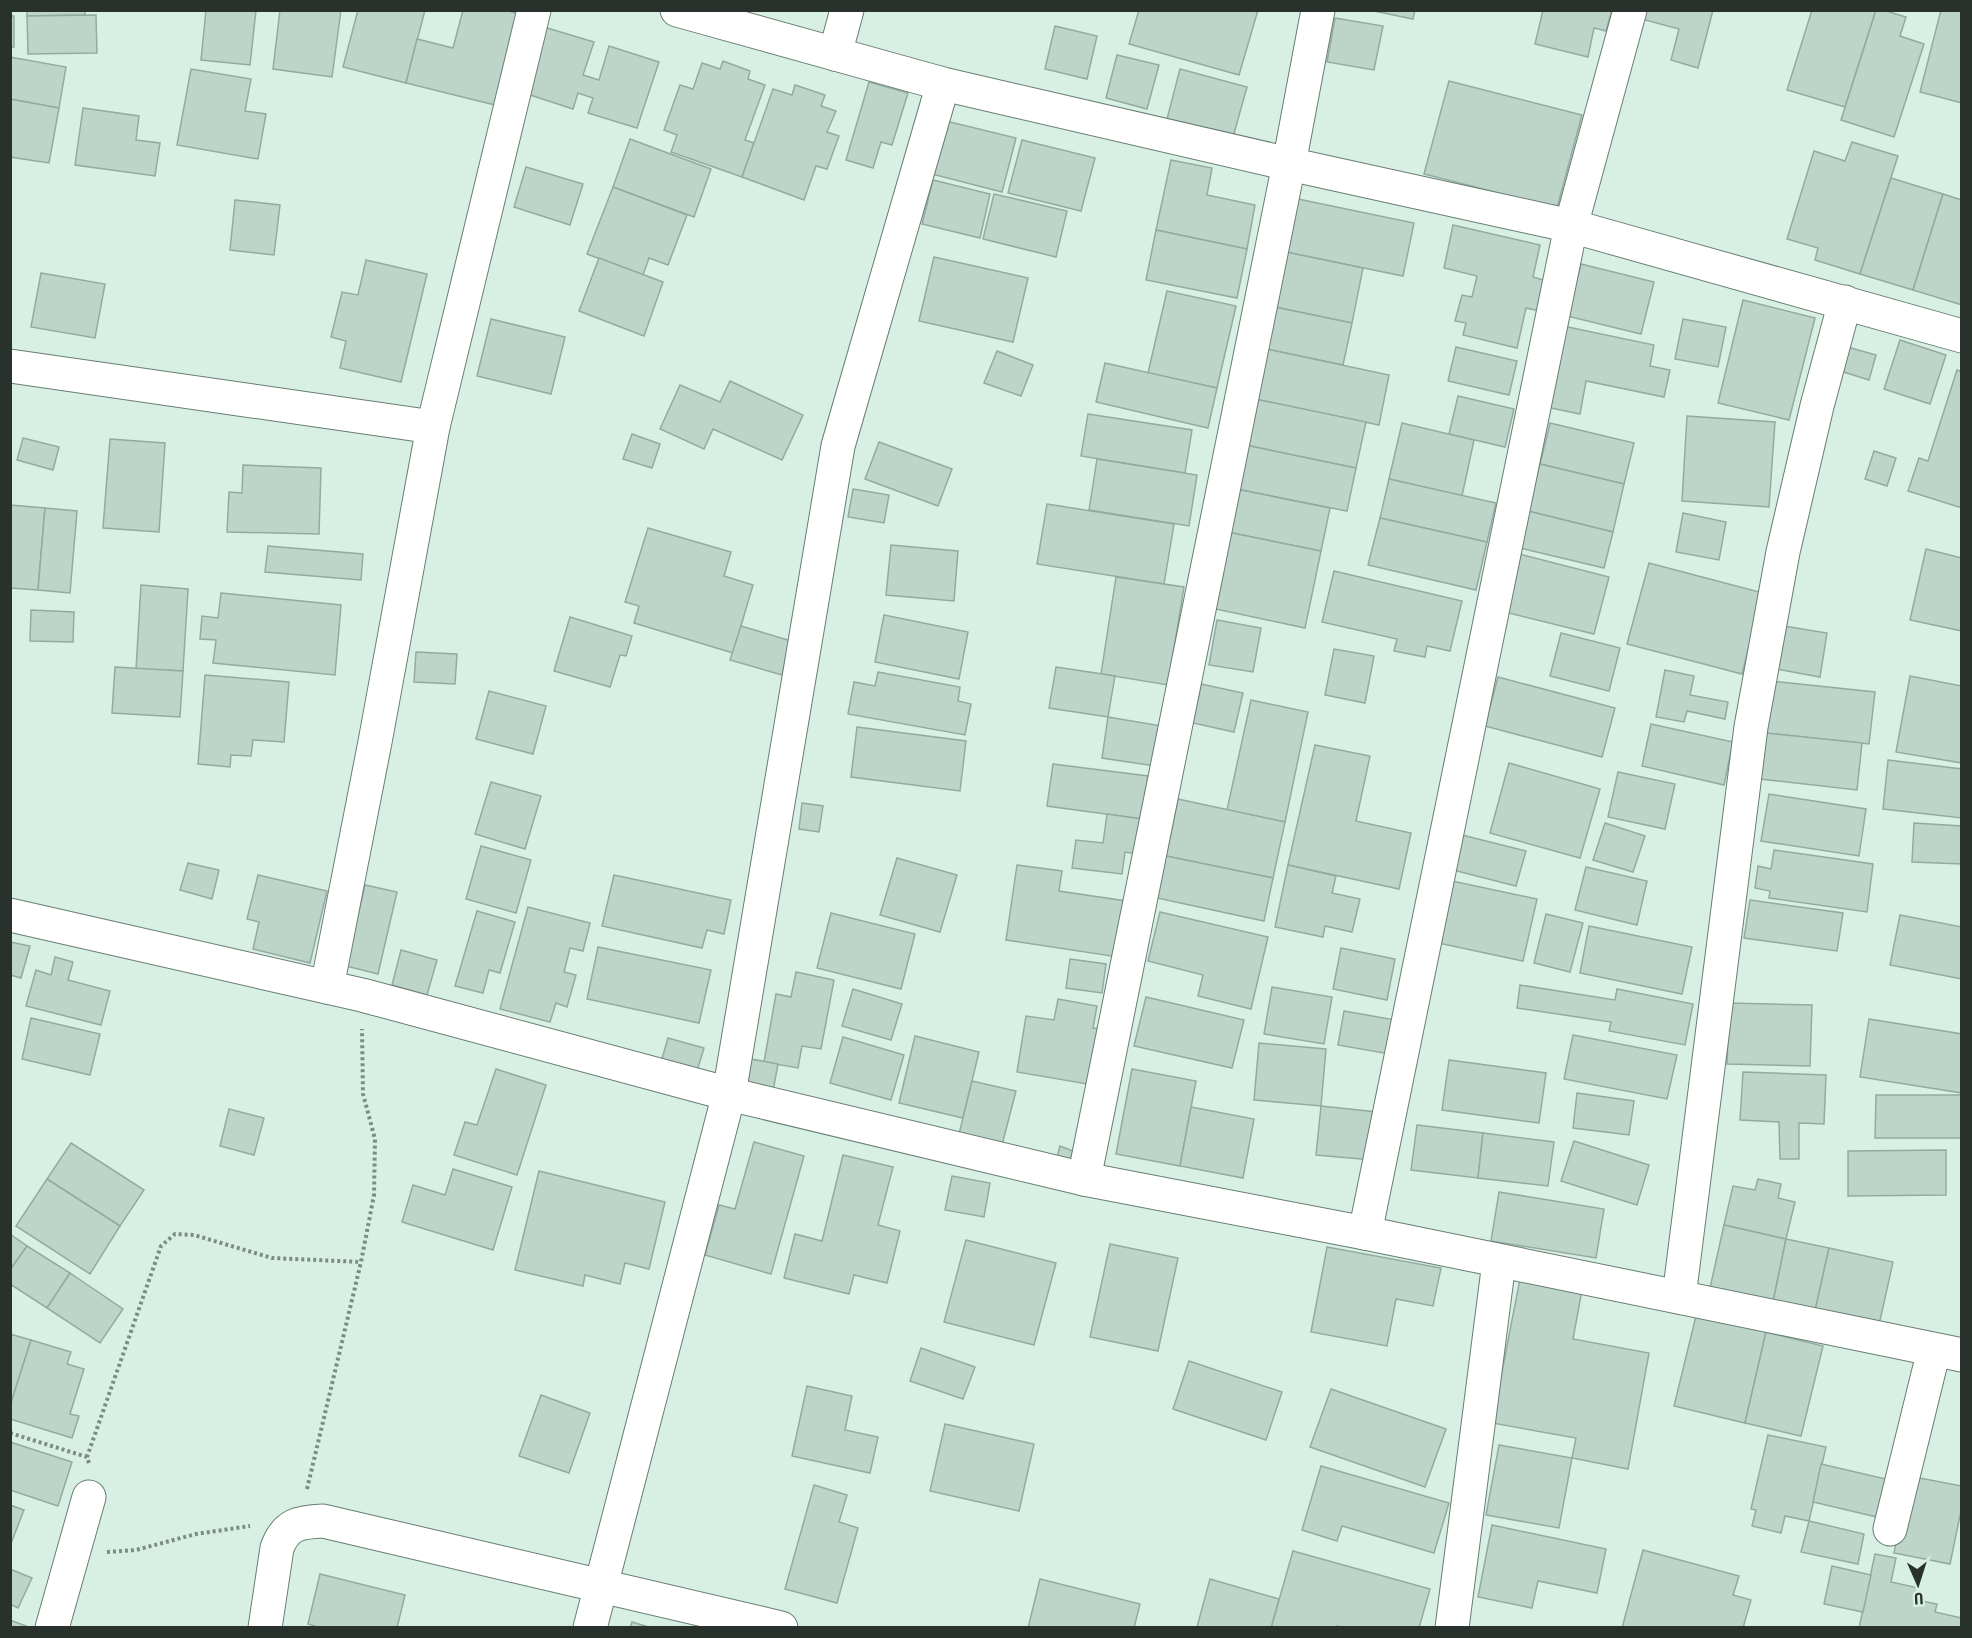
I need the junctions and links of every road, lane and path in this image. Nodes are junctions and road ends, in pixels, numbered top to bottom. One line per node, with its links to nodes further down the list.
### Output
1 (534, 10): 13 (street)
2 (677, 10): 6 (street)
3 (847, 10): 6 (street)
4 (1318, 10): 8 (street)
5 (1630, 10): 9 (street)
6 (836, 54): 7 (street)
7 (943, 84): 8 (street); 17 (street)
8 (1289, 164): 9 (street); 18 (street)
9 (1571, 226): 10 (street); 19 (street)
10 (1845, 302): 11 (street); 22 (street)
11 (1962, 336)
12 (10, 366): 13 (street)
13 (433, 427): 15 (street)
14 (10, 915): 15 (street)
15 (327, 987): 16 (street)
16 (362, 995): 17 (street); 20 (path)
17 (729, 1094): 18 (street); 30 (street)
18 (1084, 1179): 19 (street)
19 (1365, 1233): 21 (street)
20 (361, 1262): 25 (path); 27 (path)
21 (1500, 1262): 22 (street); 35 (street)
22 (1679, 1297): 23 (street)
23 (1948, 1352): 28 (street)
24 (10, 1433): 25 (path)
25 (87, 1457): 26 (path)
26 (89, 1497): 29 (street)
27 (295, 1526): 29 (path); 30 (street); 32 (street)
28 (1890, 1529)
29 (74, 1549): 31 (street)
30 (600, 1585): 33 (street); 34 (street)
31 (52, 1628)
32 (265, 1628)
33 (590, 1628)
34 (781, 1628)
35 (1452, 1628)

